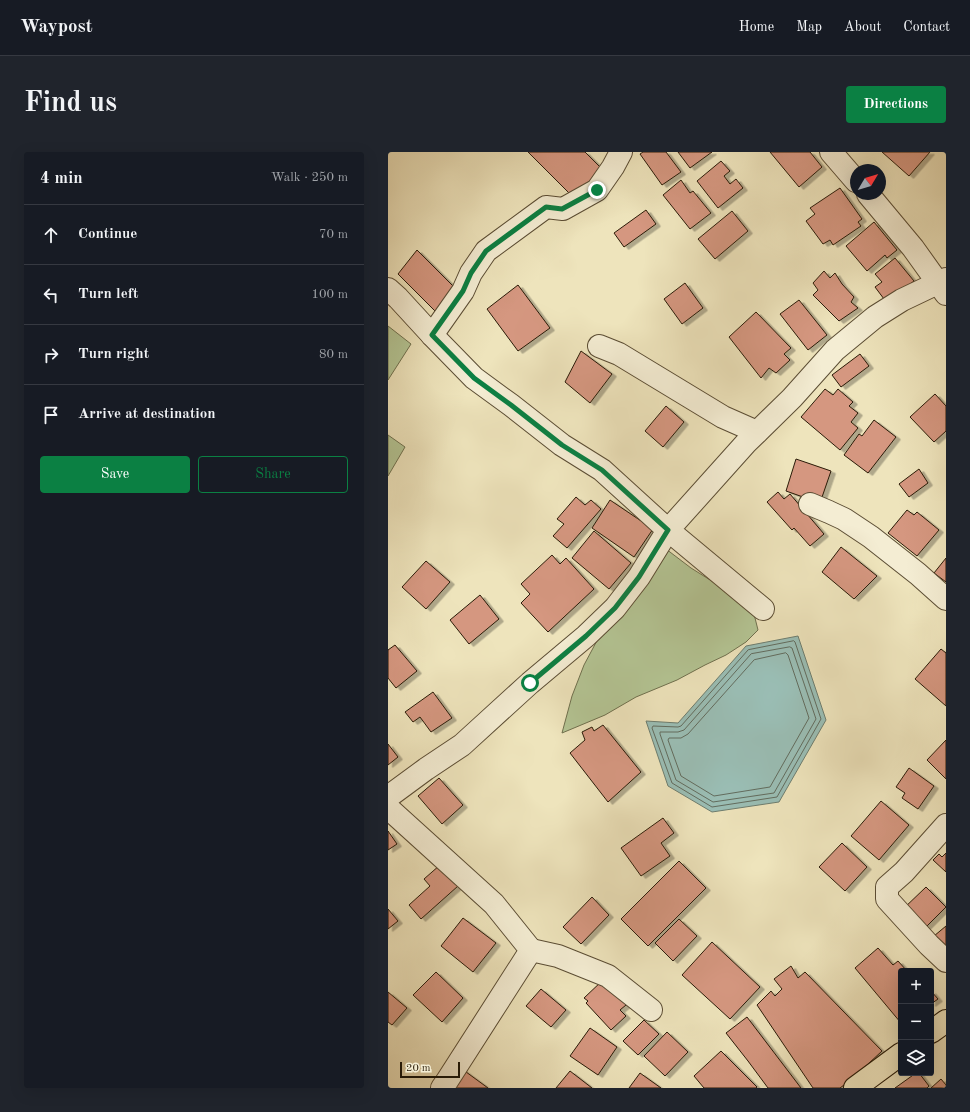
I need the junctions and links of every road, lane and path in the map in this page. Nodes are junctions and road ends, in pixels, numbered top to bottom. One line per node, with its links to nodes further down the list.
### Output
1 (621, 152): 7 (street)
2 (831, 152): 3 (street)
3 (850, 174)
4 (873, 200): 5 (street)
5 (943, 286): 9 (street)
6 (388, 289): 7 (street)
7 (432, 335): 11 (street)
8 (599, 346): 9 (street)
9 (757, 432): 11 (street)
10 (810, 504): 12 (street)
11 (668, 530): 13 (street); 14 (street)
12 (946, 599)
13 (763, 609)
14 (388, 797)
15 (388, 808): 17 (street)
16 (946, 825): 18 (street)
17 (531, 950): 19 (street); 24 (street)
18 (946, 961)
19 (651, 1010)
20 (946, 1020): 21 (main road)
21 (934, 1030)
22 (898, 1056): 23 (main road)
23 (862, 1086)
24 (442, 1088)

